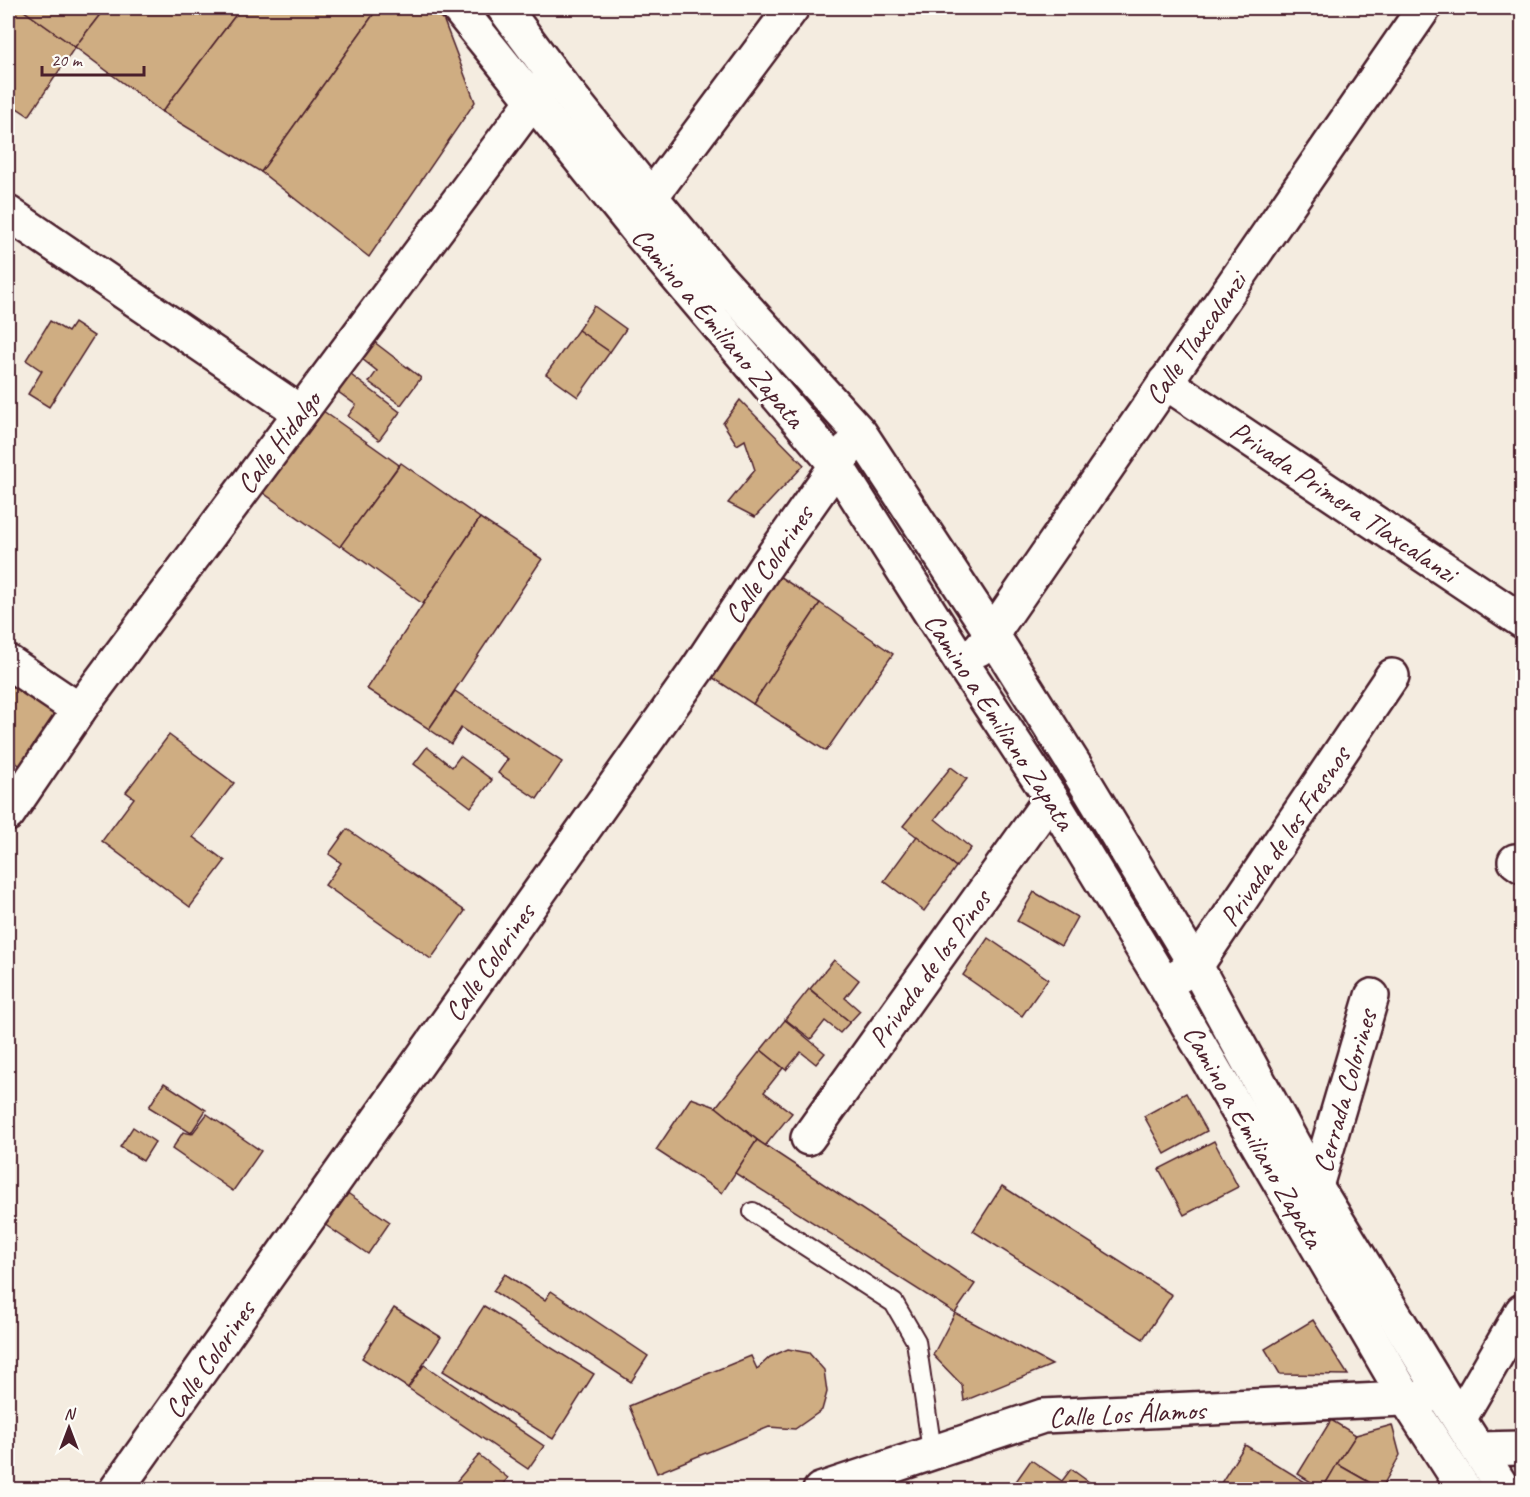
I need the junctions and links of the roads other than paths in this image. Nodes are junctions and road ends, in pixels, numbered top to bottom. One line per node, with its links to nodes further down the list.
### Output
1 (458, 8): 6 (street, Camino a Emiliano Zapata)
2 (504, 8): 5 (street, Camino a Emiliano Zapata)
3 (792, 8): 7 (street)
4 (1424, 8): 9 (street, Calle Tlaxcalanzi)
5 (553, 74): 6 (street, Calle Hidalgo); 7 (street, Camino a Emiliano Zapata)
6 (532, 102): 10 (street, Calle Hidalgo); 12 (street, Camino a Emiliano Zapata)
7 (651, 197): 11 (street, Camino a Emiliano Zapata)
8 (8, 213): 10 (street)
9 (1165, 382): 13 (street, Privada Primera Tlaxcalanzi); 14 (street, Calle Tlaxcalanzi)
10 (300, 412): 18 (street, Calle Hidalgo)
11 (860, 433): 12 (street, Calle Colorines); 14 (street, Camino a Emiliano Zapata)
12 (837, 466): 16 (street, Camino a Emiliano Zapata); 33 (street, Calle Colorines)
13 (1522, 621)
14 (992, 634): 16 (street, Calle Tlaxcalanzi); 21 (street, Camino a Emiliano Zapata)
15 (8, 662): 18 (street)
16 (964, 666): 19 (street, Camino a Emiliano Zapata)
17 (1392, 676): 21 (street, Privada de los Fresnos)
18 (78, 710): 20 (street, Calle Hidalgo)
19 (1051, 798): 22 (street, Camino a Emiliano Zapata); 24 (street, Privada de los Pinos)
20 (8, 814)
21 (1196, 966): 22 (street, Privada de los Fresnos); 25 (street, Camino a Emiliano Zapata)
22 (1164, 984): 28 (street, Camino a Emiliano Zapata)
23 (1371, 996): 25 (street, Cerrada Colorines)
24 (808, 1138)
25 (1316, 1186): 29 (street, Camino a Emiliano Zapata)
26 (753, 1212): 32 (lane)
27 (1522, 1311): 29 (street)
28 (1407, 1400): 29 (street, Calle Los Álamos); 32 (street, Calle Los Álamos); 35 (street, Camino a Emiliano Zapata)
29 (1452, 1407): 31 (street, Camino a Emiliano Zapata)
30 (1522, 1448): 31 (street)
31 (1478, 1449): 36 (street, Camino a Emiliano Zapata)
32 (932, 1451): 34 (street, Calle Los Álamos)
33 (116, 1490)
34 (820, 1490)
35 (1466, 1490)
36 (1504, 1490)

